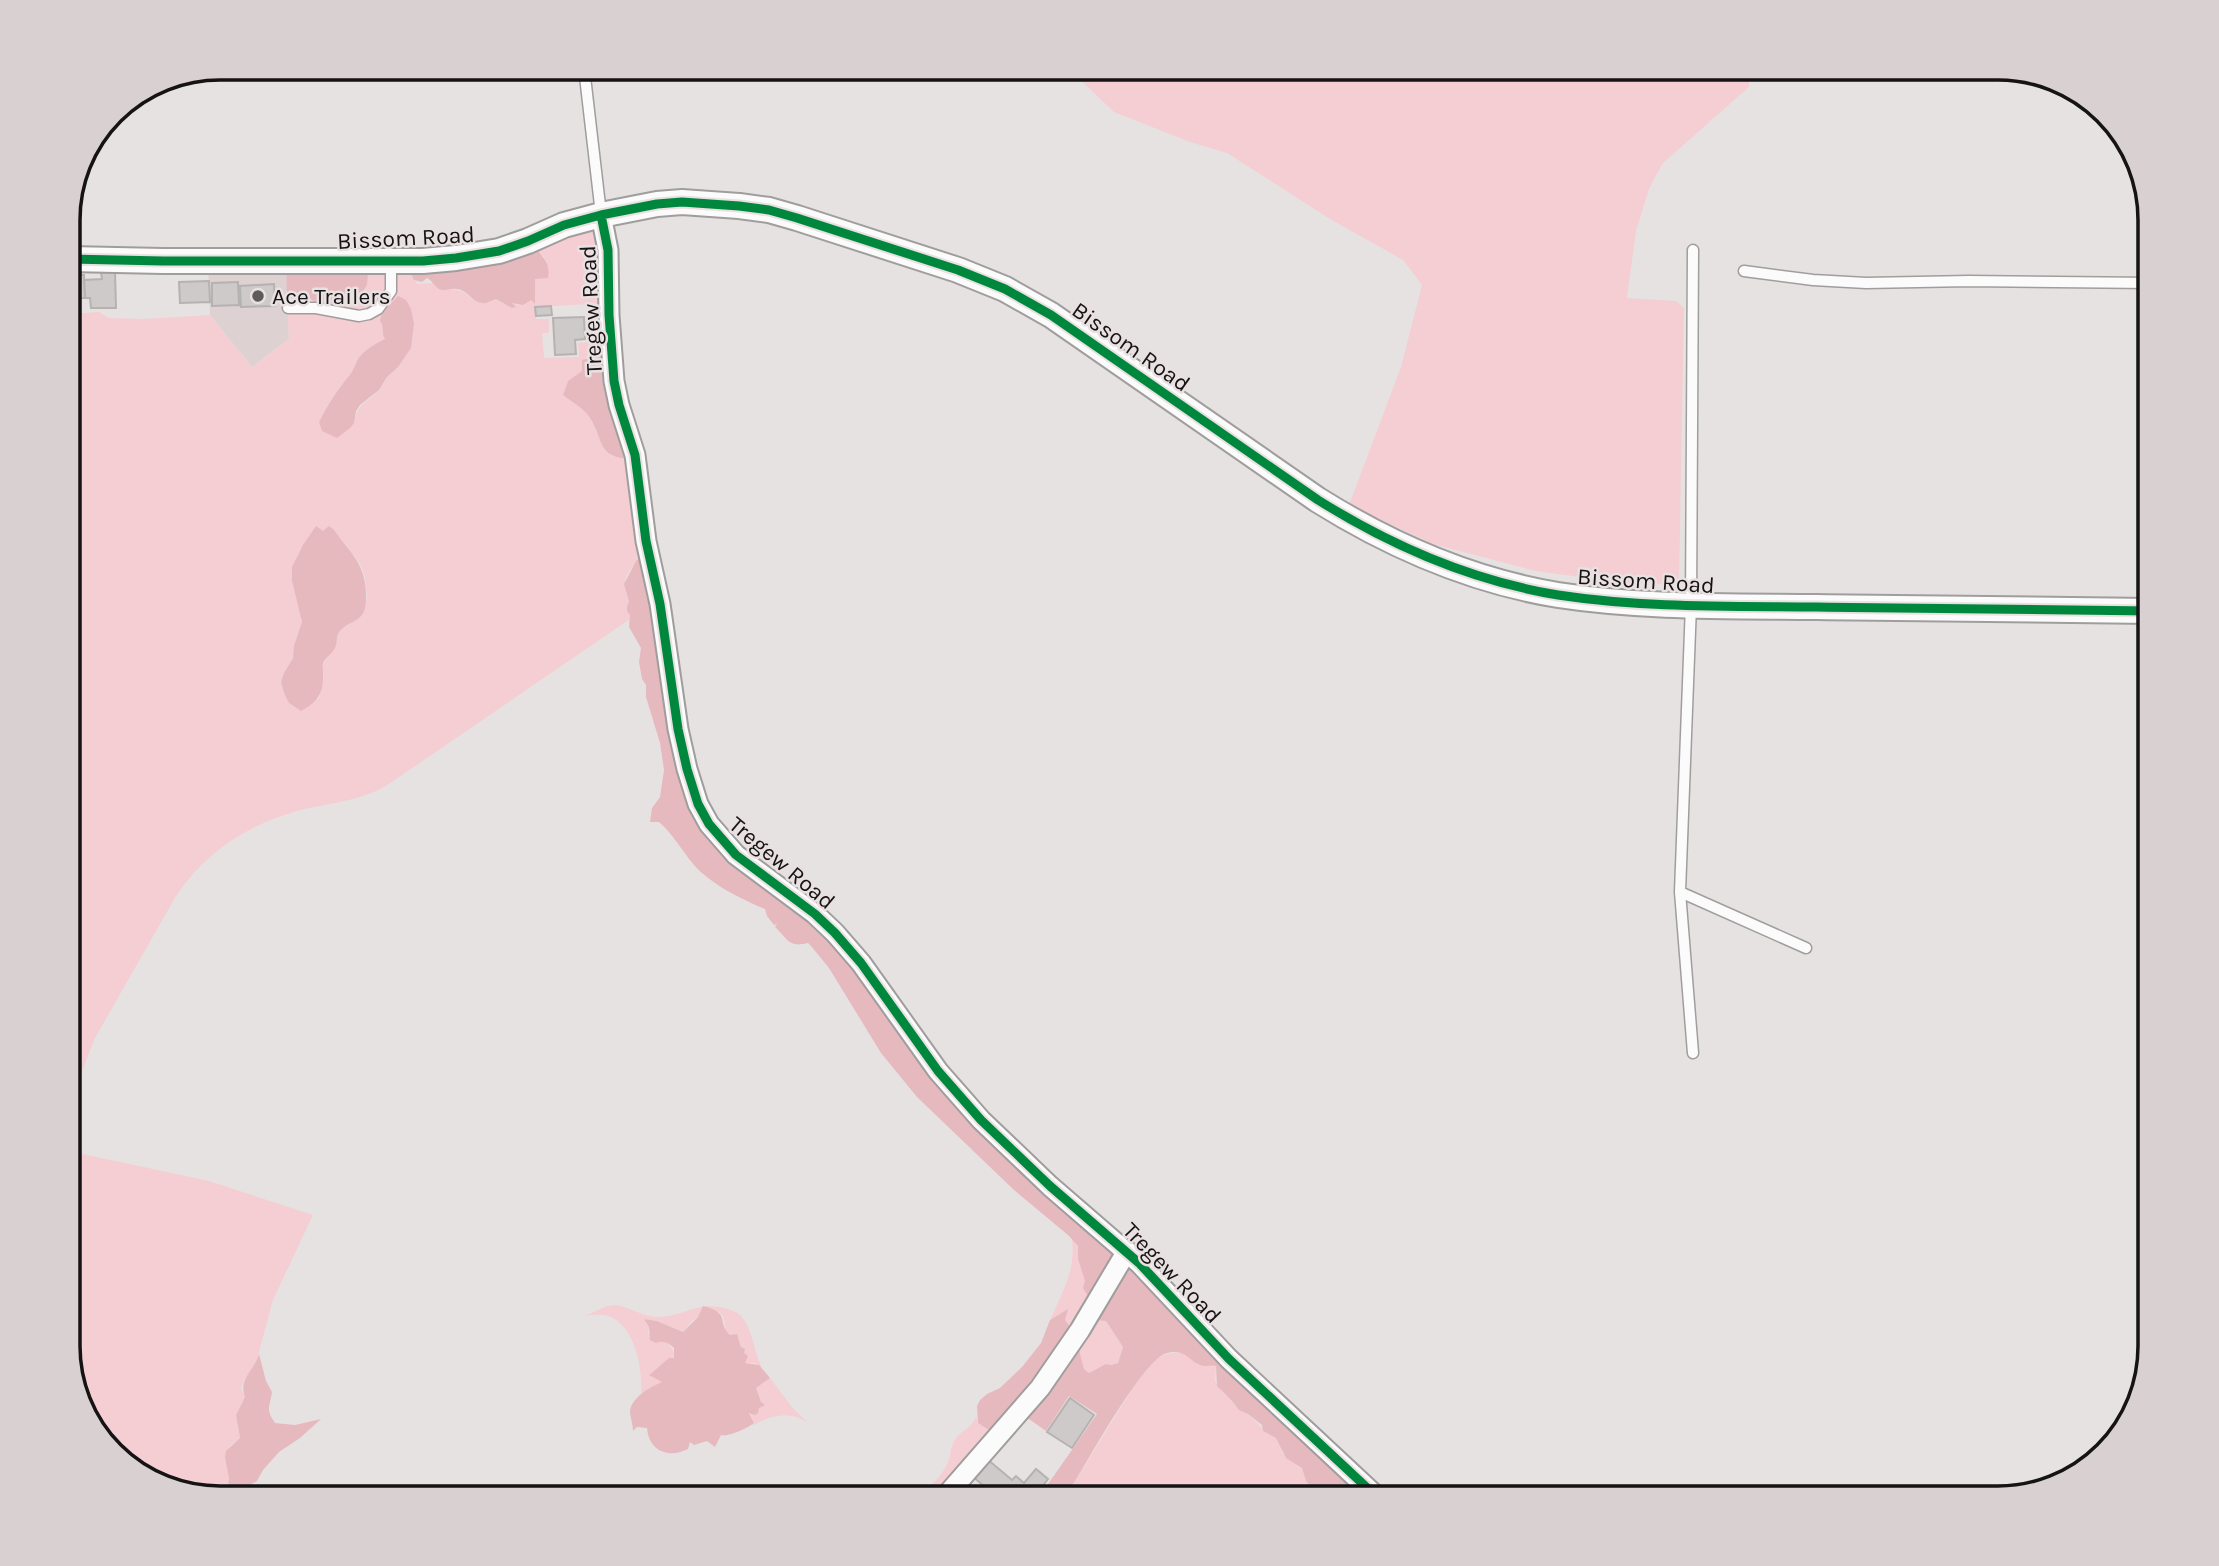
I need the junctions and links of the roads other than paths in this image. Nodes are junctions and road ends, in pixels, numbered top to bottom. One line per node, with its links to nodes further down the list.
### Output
1 (585, 81): 2 (lane)
2 (601, 215): 5 (street, Bissom Road); 9 (street, Bissom Road); 14 (street, Tregew Road)
3 (1693, 250): 9 (lane)
4 (81, 259): 5 (street, Bissom Road)
5 (391, 261): 8 (lane)
6 (1744, 271): 7 (lane)
7 (2138, 283)
8 (288, 308)
9 (1691, 605): 10 (street, Bissom Road); 11 (lane)
10 (2138, 611)
11 (1680, 892): 12 (lane); 13 (lane)
12 (1807, 948)
13 (1693, 1053)
14 (1127, 1251): 15 (street); 16 (street, Tregew Road)
15 (954, 1486)
16 (1365, 1486)

